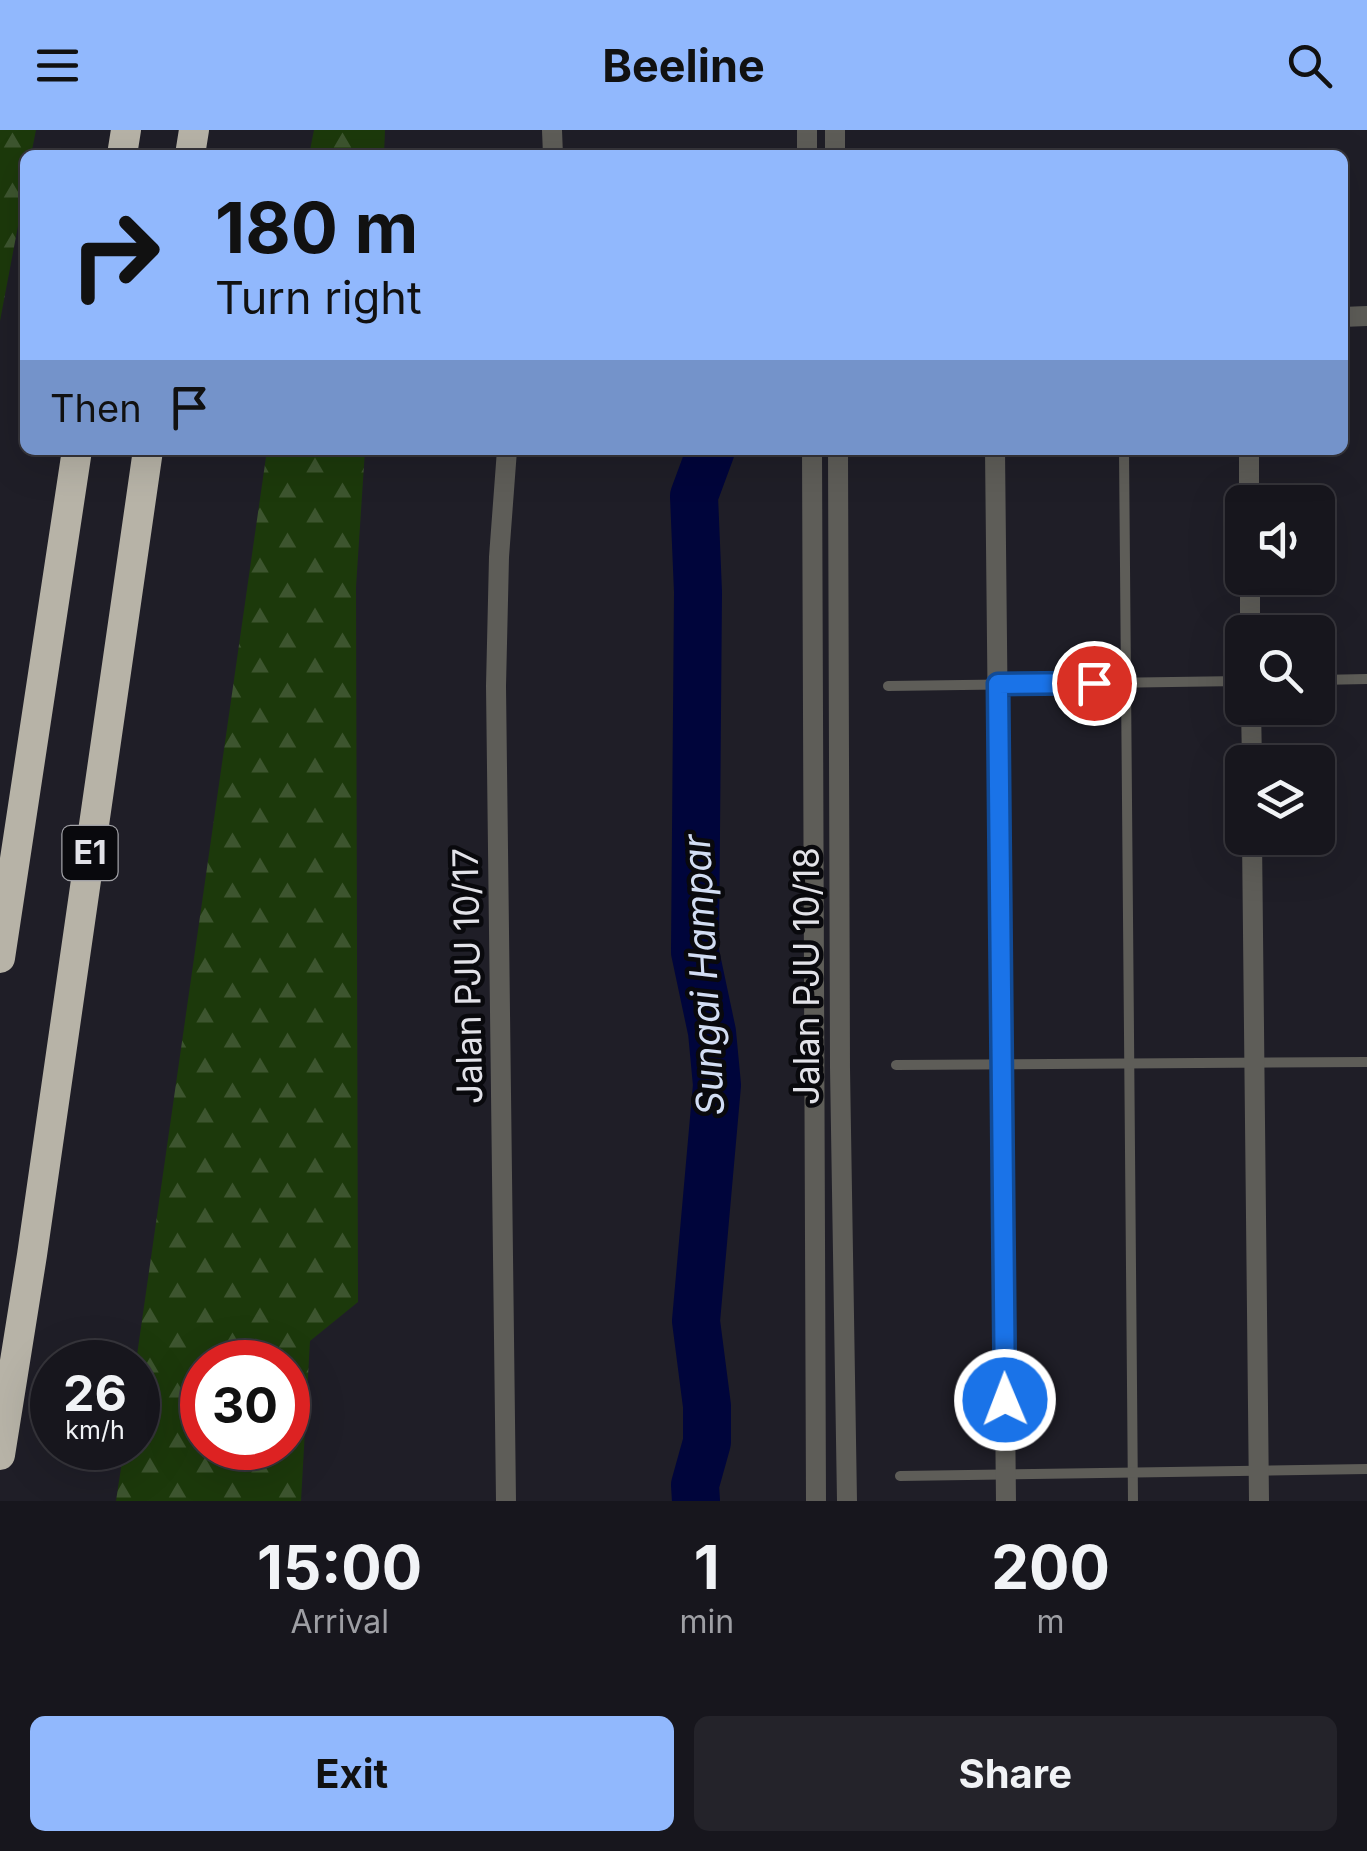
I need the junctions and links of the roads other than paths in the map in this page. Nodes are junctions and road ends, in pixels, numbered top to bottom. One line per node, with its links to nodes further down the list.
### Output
1 (76, 455): 17 (highway, E1)
2 (147, 455): 23 (highway, E1)
3 (507, 455): 29 (street, Jalan PJU 10/17)
4 (812, 455): 30 (street, Jalan PJU 10/18)
5 (838, 455): 31 (street, Jalan PJU 10/18)
6 (995, 455): 14 (street)
7 (1124, 455): 13 (lane)
8 (1248, 455): 9 (street)
9 (1249, 485)
10 (1335, 680): 11 (lane)
11 (1367, 680)
12 (1225, 681): 13 (lane)
13 (1125, 683): 14 (lane); 20 (lane)
14 (998, 684): 15 (lane); 22 (street)
15 (888, 686)
16 (1252, 855): 18 (street)
17 (0, 958)
18 (1255, 1062): 19 (lane); 20 (lane); 25 (street)
19 (1367, 1062)
20 (1127, 1063): 22 (lane); 26 (lane)
21 (896, 1064): 22 (lane)
22 (1002, 1064): 27 (street)
23 (0, 1455)
24 (1367, 1469): 25 (lane)
25 (1258, 1470): 26 (lane); 34 (street)
26 (1133, 1472): 27 (lane); 33 (lane)
27 (1006, 1474): 28 (lane); 32 (street)
28 (900, 1476)
29 (506, 1501)
30 (816, 1501)
31 (846, 1501)
32 (1006, 1501)
33 (1133, 1501)
34 (1258, 1501)

